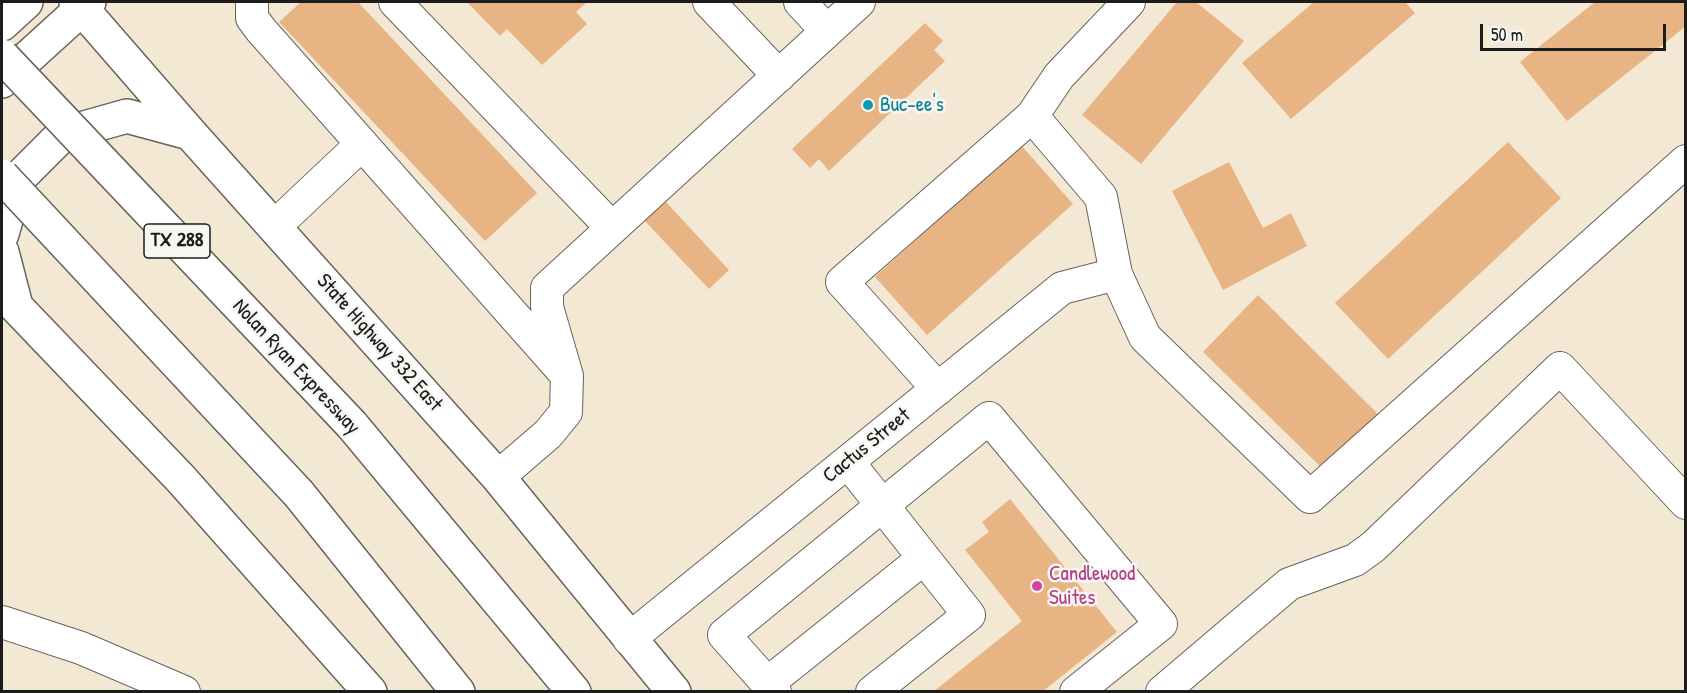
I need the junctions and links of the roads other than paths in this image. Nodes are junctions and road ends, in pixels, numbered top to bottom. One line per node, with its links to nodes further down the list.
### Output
1 (26, 2): 9 (main road)
2 (252, 2): 16 (street)
3 (395, 2): 20 (street)
4 (710, 2): 12 (street)
5 (800, 2): 10 (street)
6 (860, 2): 10 (street)
7 (82, 3): 13 (main road); 15 (main road, State Highway 332 East)
8 (1119, 5): 14 (street)
9 (2, 24)
10 (827, 31): 12 (street)
11 (2, 56): 38 (main road, Nolan Ryan Expressway / TX 288, bridge)
12 (779, 76): 20 (street)
13 (2, 81)
14 (1032, 116): 23 (street); 26 (street)
15 (190, 133): 19 (main road, State Highway 332 East); 21 (main road)
16 (362, 144): 19 (street); 25 (street)
17 (1686, 161): 23 (street)
18 (2, 176): 37 (main road, bridge)
19 (274, 227): 28 (main road, State Highway 332 East)
20 (612, 228): 25 (street)
21 (2, 234)
22 (2, 252): 24 (main road)
23 (1116, 274): 26 (street, Cactus Street)
24 (9, 299): 35 (main road)
25 (567, 376): 28 (street)
26 (938, 389): 27 (street, Cactus Street)
27 (848, 462): 30 (street); 33 (street, Cactus Street)
28 (498, 477): 33 (main road, State Highway 332 East)
29 (1686, 503): 42 (street)
30 (883, 505): 31 (street); 34 (street); 41 (street)
31 (924, 558): 34 (street); 40 (street)
32 (2, 622): 36 (street)
33 (629, 639): 39 (main road, State Highway 332 East)
34 (772, 687)
35 (361, 688)
36 (184, 692)
37 (458, 692)
38 (574, 692)
39 (674, 692)
40 (872, 692)
41 (1076, 692)
42 (1161, 692)

